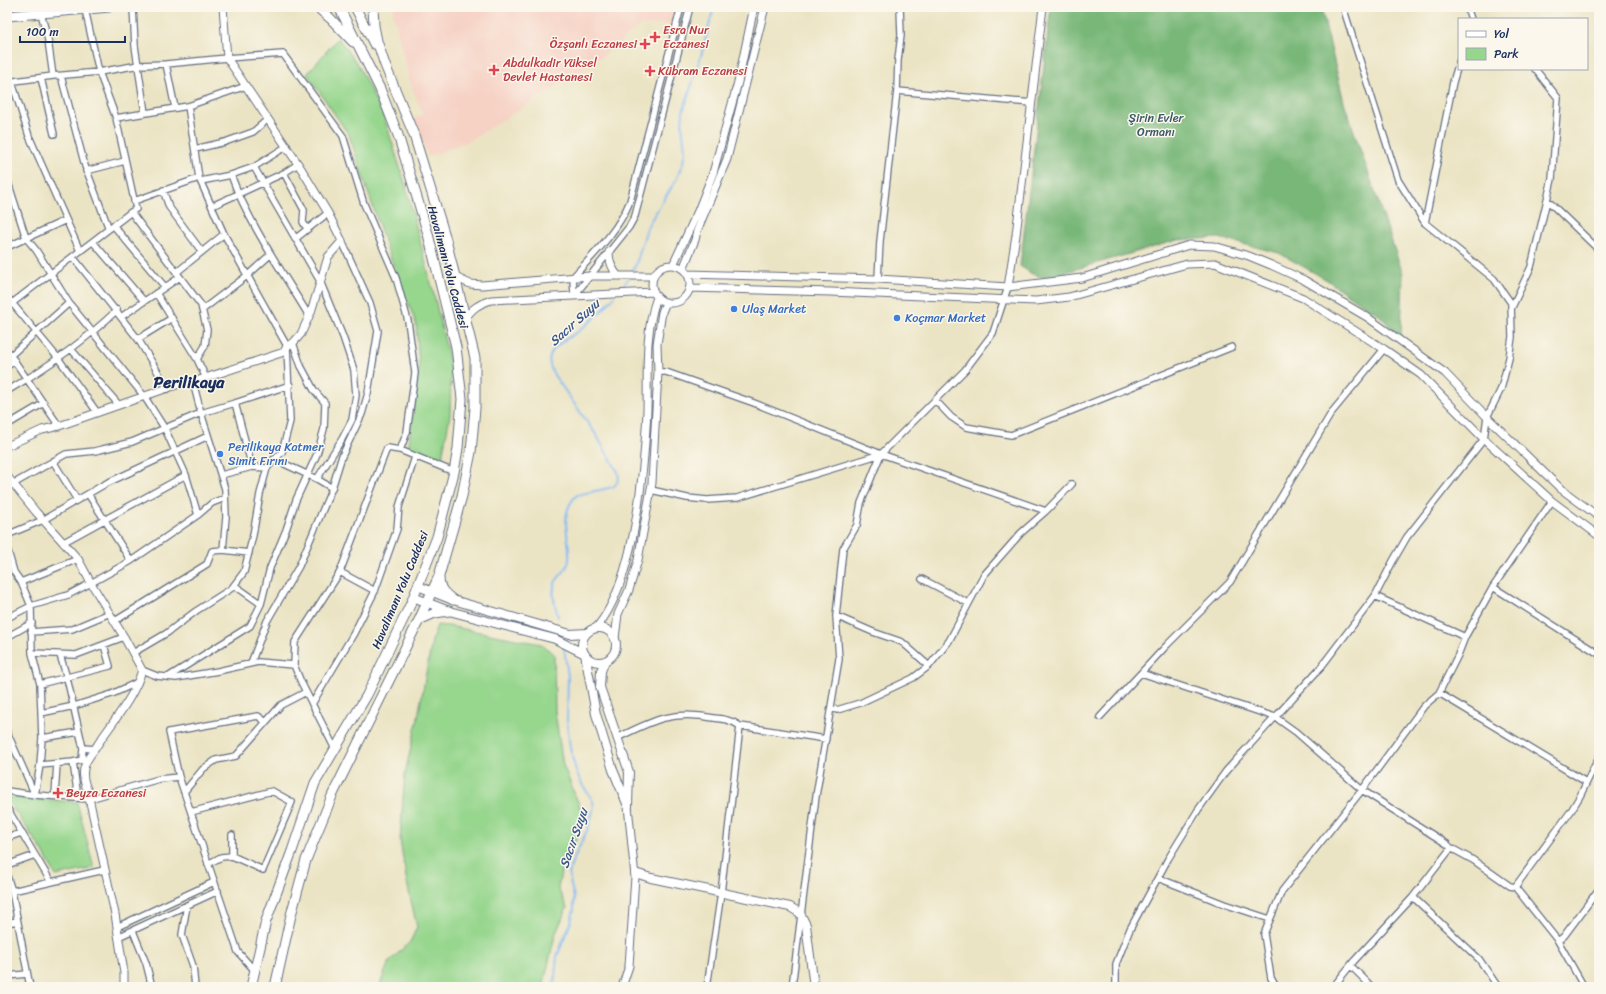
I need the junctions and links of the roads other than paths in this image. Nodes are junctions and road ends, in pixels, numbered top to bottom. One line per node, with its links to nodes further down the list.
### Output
1 (110, 7): 16 (main road)
2 (133, 7): 23 (street)
3 (223, 7): 20 (street)
4 (317, 7): 21 (main road)
5 (339, 7): 21 (main road, Havalimanı Yolu Caddesi)
6 (355, 7): 24 (main road)
7 (373, 7): 24 (main road)
8 (681, 7): 84 (street)
9 (690, 7): 72 (street)
10 (754, 7): 75 (street)
11 (765, 7): 76 (street)
12 (900, 7): 33 (street)
13 (1043, 7): 34 (street)
14 (1343, 7): 60 (street)
15 (1467, 7): 19 (street)
16 (85, 9): 17 (main road); 27 (street)
17 (41, 13): 18 (main road); 28 (street)
18 (7, 16)
19 (1471, 18)
20 (227, 58): 22 (street); 32 (street); 143 (street)
21 (364, 59): 151 (main road, Havalimanı Yolu Caddesi)
22 (166, 64): 23 (street); 36 (street)
23 (139, 65): 27 (street); 37 (street)
24 (385, 65): 83 (main road, Havalimanı Yolu Caddesi)
25 (1458, 65): 60 (street)
26 (1536, 70): 54 (street)
27 (99, 72): 29 (street); 38 (street)
28 (53, 76): 29 (street); 30 (street)
29 (61, 76): 46 (street)
30 (41, 78): 31 (street); 40 (street)
31 (9, 82): 59 (street)
32 (246, 86): 35 (street); 39 (street)
33 (897, 91): 34 (street); 85 (street)
34 (1032, 103): 88 (street)
35 (188, 106): 36 (street); 42 (street)
36 (175, 108): 37 (street)
37 (145, 113): 38 (street)
38 (116, 118): 43 (street)
39 (268, 119): 41 (street); 42 (street)
40 (54, 134)
41 (287, 146): 44 (street); 45 (street)
42 (195, 149): 50 (street)
43 (125, 161): 46 (street); 55 (street)
44 (298, 164): 47 (street); 58 (street)
45 (254, 167): 48 (street); 51 (street)
46 (86, 171): 61 (street)
47 (284, 173): 51 (street); 62 (street)
48 (231, 175): 50 (street); 53 (street)
49 (7, 180): 64 (street)
50 (200, 180): 52 (street); 56 (street)
51 (261, 182): 53 (street); 65 (street)
52 (164, 190): 55 (street); 71 (street)
53 (238, 194): 56 (street); 73 (street)
54 (1547, 200): 69 (street); 100 (street)
55 (134, 201): 57 (street)
56 (212, 206): 63 (street)
57 (131, 212): 61 (street); 78 (street)
58 (328, 213): 62 (street); 66 (street)
59 (66, 220): 64 (street); 70 (street)
60 (1425, 223): 100 (street)
61 (111, 227): 67 (street); 87 (street)
62 (307, 229): 65 (street)
63 (224, 234): 71 (street); 79 (street)
64 (26, 238): 68 (street); 77 (street)
65 (295, 239): 86 (street)
66 (342, 240): 86 (street); 128 (street)
67 (93, 242): 70 (street); 95 (street)
68 (7, 247)
69 (1599, 250)
70 (80, 251): 74 (street)
71 (202, 252): 78 (street)
72 (609, 252): 80 (street); 81 (street)
73 (271, 254): 79 (street); 103 (street)
74 (73, 257): 77 (street); 101 (street)
75 (673, 265): 76 (street); 82 (street)
76 (685, 271): 85 (street); 89 (street)
77 (51, 273): 96 (street); 98 (street)
78 (179, 274): 87 (street); 102 (street)
79 (248, 275): 102 (street); 110 (street)
80 (589, 276): 81 (street); 84 (street); 92 (street)
81 (618, 276): 82 (street)
82 (654, 276): 91 (street)
83 (455, 277): 84 (street); 106 (main road, Havalimanı Yolu Caddesi)
84 (573, 277): 92 (street)
85 (878, 279): 88 (street)
86 (320, 281): 103 (street); 127 (street)
87 (165, 287): 90 (street)
88 (1008, 287): 94 (street); 136 (street)
89 (690, 288): 94 (street); 97 (street)
90 (156, 293): 95 (street); 105 (street)
91 (656, 294): 92 (street); 97 (street); 202 (street)
92 (574, 296): 106 (street)
93 (7, 297): 96 (street)
94 (1003, 300): 113 (street); 130 (street)
95 (144, 301): 104 (street)
96 (11, 302): 99 (street); 108 (street)
97 (666, 302): 120 (street)
98 (69, 303): 107 (street); 108 (street)
99 (7, 307)
100 (1512, 308): 136 (street)
101 (116, 310): 104 (street); 107 (street)
102 (202, 310): 117 (street)
103 (309, 316): 110 (street)
104 (121, 317): 109 (street)
105 (172, 318): 109 (street); 117 (street)
106 (465, 319): 179 (main road, Havalimanı Yolu Caddesi)
107 (94, 332): 112 (street); 129 (street)
108 (36, 333): 115 (street); 116 (street)
109 (138, 339): 125 (street)
110 (290, 345): 121 (street); 124 (street); 153 (street)
111 (1232, 347): 130 (street)
112 (71, 349): 116 (street); 133 (street)
113 (1384, 349): 141 (street); 220 (street)
114 (7, 350): 115 (street)
115 (11, 355): 118 (street)
116 (58, 358): 122 (street); 134 (street)
117 (197, 359): 121 (street)
118 (15, 361): 119 (street); 122 (street)
119 (7, 366)
120 (658, 372): 145 (street); 160 (street)
121 (206, 378): 123 (street)
122 (28, 379): 126 (street); 132 (street)
123 (193, 382): 125 (street); 135 (street)
124 (290, 385): 131 (street); 147 (street)
125 (168, 389): 129 (street)
126 (7, 391)
127 (356, 392): 128 (street); 156 (street)
128 (368, 393): 159 (street)
129 (144, 396): 133 (street); 139 (street)
130 (935, 400): 145 (street)
131 (235, 403): 135 (street); 149 (street)
132 (44, 404): 137 (street); 138 (street)
133 (119, 405): 134 (street)
134 (97, 412): 138 (street)
135 (201, 412): 139 (street); 140 (street)
136 (1487, 417): 141 (street); 167 (street)
137 (7, 425)
138 (59, 426): 142 (street)
139 (165, 428): 144 (street); 148 (street)
140 (208, 436): 144 (street); 155 (street)
141 (1484, 438): 164 (street); 188 (street)
142 (7, 446)
143 (400, 450): 146 (street); 178 (street)
144 (176, 451): 152 (street); 161 (street)
145 (881, 454): 160 (street); 165 (street); 197 (street)
146 (415, 457): 151 (street); 186 (street)
147 (274, 459): 150 (street); 153 (street)
148 (53, 461): 157 (street); 163 (street)
149 (252, 467): 150 (street); 155 (street)
150 (267, 468): 175 (street)
151 (454, 472): 184 (main road, Havalimanı Yolu Caddesi)
152 (186, 475): 166 (street); 169 (street)
153 (308, 475): 156 (street); 193 (street)
154 (7, 476): 157 (street)
155 (221, 476): 162 (street)
156 (317, 479): 159 (street)
157 (13, 484): 168 (street)
158 (1072, 484): 165 (street)
159 (332, 488): 216 (street)
160 (651, 490): 208 (street)
161 (88, 494): 163 (street); 169 (street)
162 (225, 498): 166 (street); 174 (street)
163 (77, 500): 168 (street)
164 (1552, 501): 171 (street); 185 (street)
165 (1046, 511): 192 (street)
166 (198, 515): 177 (street)
167 (1599, 517)
168 (43, 520): 170 (street); 172 (street)
169 (104, 520): 172 (street); 177 (street)
170 (7, 535)
171 (1599, 536)
172 (64, 542): 176 (street)
173 (7, 548): 181 (street)
174 (223, 550): 175 (street); 200 (street)
175 (249, 554): 183 (street)
176 (78, 559): 181 (street); 182 (street)
177 (131, 561): 182 (street)
178 (340, 572): 186 (street); 217 (street)
179 (439, 576): 187 (main road, Havalimanı Yolu Caddesi); 190 (main road)
180 (922, 579): 192 (street)
181 (20, 582): 194 (street)
182 (91, 583): 194 (street); 196 (street)
183 (234, 585): 193 (street); 211 (street)
184 (418, 586): 187 (main road); 189 (main road, Havalimanı Yolu Caddesi)
185 (1493, 587): 207 (street); 213 (street)
186 (375, 591): 227 (street)
187 (432, 592): 190 (main road); 191 (main road, Havalimanı Yolu Caddesi)
188 (1375, 596): 207 (street); 231 (street)
189 (414, 597): 191 (main road); 242 (main road, Havalimanı Yolu Caddesi)
190 (453, 600): 204 (main road)
191 (427, 602): 195 (main road); 199 (main road, Havalimanı Yolu Caddesi)
192 (968, 603): 218 (street)
193 (261, 604): 221 (street)
194 (31, 606): 198 (street); 201 (street)
195 (449, 610): 199 (main road); 212 (main road)
196 (110, 613): 200 (street); 203 (street)
197 (836, 616): 218 (street); 229 (street)
198 (7, 618)
199 (419, 620): 298 (main road, Havalimanı Yolu Caddesi)
200 (115, 621): 206 (street)
201 (32, 623): 203 (street); 205 (street)
202 (596, 628): 204 (main road); 208 (main road)
203 (31, 632): 210 (street)
204 (586, 634): 212 (main road)
205 (7, 637)
206 (124, 637): 209 (street); 211 (street)
207 (1465, 637): 226 (street)
208 (615, 638): 215 (main road)
209 (104, 645): 214 (street); 222 (street)
210 (32, 653): 214 (street); 224 (street)
211 (133, 653): 219 (street)
212 (585, 654): 215 (main road); 256 (main road)
213 (1599, 654)
214 (60, 655): 222 (street)
215 (605, 661): 238 (main road)
216 (251, 663): 217 (street); 221 (street)
217 (294, 665): 225 (street)
218 (929, 666): 229 (street)
219 (142, 670): 221 (street); 223 (street)
220 (1141, 673): 231 (street); 232 (street)
221 (168, 677)
222 (67, 678): 224 (street); 228 (street)
223 (139, 682): 228 (street); 241 (street)
224 (40, 684): 230 (street)
225 (306, 692): 227 (street); 233 (street)
226 (1439, 693): 248 (street); 249 (street)
227 (312, 704): 242 (street)
228 (74, 706): 230 (street); 236 (street)
229 (831, 708): 239 (street)
230 (41, 713): 237 (street)
231 (1275, 717): 249 (street); 271 (street)
232 (1100, 718)
233 (266, 722): 247 (street); 251 (street)
234 (740, 726): 238 (street); 239 (street); 278 (street)
235 (7, 732): 252 (street)
236 (79, 732): 237 (street); 240 (street)
237 (42, 738): 246 (street)
238 (617, 738): 256 (main road)
239 (826, 739): 281 (street)
240 (83, 748): 241 (street); 244 (street)
241 (95, 749): 255 (street)
242 (335, 749): 290 (main road, Havalimanı Yolu Caddesi)
243 (1599, 757): 248 (street)
244 (73, 762): 245 (street); 254 (street)
245 (57, 763): 246 (street); 253 (street)
246 (40, 765): 252 (street)
247 (179, 777): 251 (street); 255 (street)
248 (1586, 782): 274 (street)
249 (1362, 790): 263 (street); 282 (street)
250 (7, 791): 252 (street)
251 (184, 792): 258 (street)
252 (35, 795): 253 (street)
253 (55, 796): 254 (street)
254 (78, 798): 255 (street)
255 (89, 799): 268 (street)
256 (628, 806): 269 (street)
257 (7, 808): 259 (street)
258 (191, 812): 265 (street); 266 (street)
259 (9, 816): 260 (street)
260 (21, 833): 262 (street); 264 (street)
261 (232, 835): 265 (street)
262 (7, 838)
263 (1451, 848): 274 (street); 279 (street)
264 (35, 855): 267 (street); 272 (street)
265 (232, 856): 266 (street)
266 (208, 864): 273 (street)
267 (7, 865)
268 (104, 870): 272 (street); 285 (street)
269 (635, 873): 278 (main road); 299 (street)
270 (7, 876): 276 (street)
271 (1158, 878): 282 (street); 303 (street)
272 (51, 882): 276 (street)
273 (214, 882): 277 (street); 285 (street)
274 (1515, 887): 288 (street)
275 (1599, 889): 288 (street)
276 (12, 891): 283 (street)
277 (218, 891): 280 (street); 290 (street)
278 (722, 893): 281 (main road); 300 (street)
279 (1413, 897): 289 (street); 307 (street)
280 (187, 905): 286 (street); 296 (street)
281 (800, 913): 301 (street); 302 (main road)
282 (1270, 919): 304 (street)
283 (17, 921): 284 (street); 291 (street)
284 (7, 922)
285 (117, 927): 287 (street)
286 (133, 931): 287 (street); 295 (street)
287 (118, 937): 294 (street)
288 (1558, 941): 308 (street)
289 (1351, 966): 305 (street); 306 (street)
290 (255, 971): 297 (main road, Havalimanı Yolu Caddesi)
291 (27, 974): 292 (street); 293 (street)
292 (7, 976)
293 (30, 987)
294 (124, 987)
295 (152, 987)
296 (196, 987)
297 (251, 987)
298 (275, 987)
299 (622, 987)
300 (707, 987)
301 (792, 987)
302 (814, 987)
303 (1116, 987)
304 (1276, 987)
305 (1333, 987)
306 (1372, 987)
307 (1498, 987)
308 (1584, 987)

